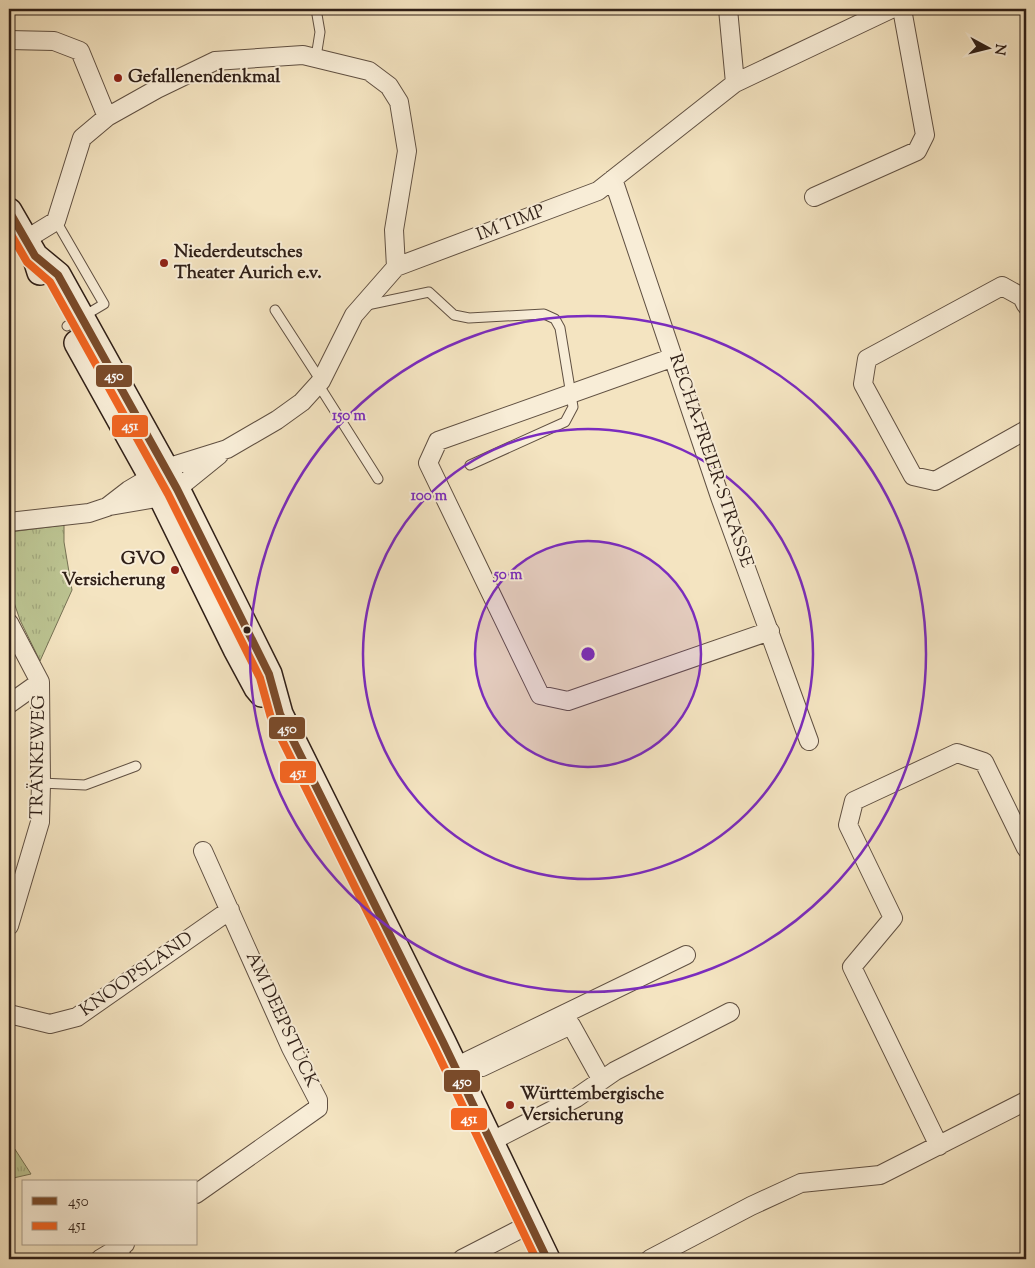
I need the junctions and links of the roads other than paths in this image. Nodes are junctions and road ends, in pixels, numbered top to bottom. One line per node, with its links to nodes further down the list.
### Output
1 (316, 9): 6 (lane)
2 (728, 9): 7 (street)
3 (891, 9): 7 (street, IM TIMP)
4 (902, 9): 10 (street)
5 (9, 40): 8 (street)
6 (316, 57): 8 (street); 14 (street)
7 (735, 83): 9 (street, IM TIMP)
8 (107, 117): 12 (street)
9 (613, 179): 14 (street, IM TIMP); 19 (street, RECHA-FREIER-STRASSE)
10 (814, 197)
11 (9, 211): 13 (main road)
12 (56, 221): 13 (street); 18 (lane)
13 (30, 248): 18 (main road)
14 (396, 267): 16 (street, IM TIMP)
15 (1026, 305): 22 (street)
16 (362, 306): 20 (street, IM TIMP); 21 (lane)
17 (275, 310): 20 (lane)
18 (75, 321): 26 (main road)
19 (674, 357): 21 (street); 29 (street, RECHA-FREIER-STRASSE)
20 (319, 382): 23 (street, IM TIMP); 25 (lane)
21 (571, 394): 24 (lane); 29 (street)
22 (1026, 430)
23 (227, 449): 26 (street, IM TIMP); 26 (street)
24 (470, 465)
25 (378, 479)
26 (164, 482): 27 (street, IM TIMP); 42 (main road)
27 (9, 522)
28 (9, 623): 30 (street, TRÄNKEWEG)
29 (770, 631): 32 (street, RECHA-FREIER-STRASSE)
30 (40, 682): 31 (street); 34 (street, TRÄNKEWEG)
31 (9, 704)
32 (809, 741)
33 (136, 766): 34 (lane)
34 (41, 783): 38 (street, TRÄNKEWEG)
35 (1026, 848): 47 (street)
36 (203, 851): 37 (street, AM DEEPSTÜCK)
37 (230, 910): 41 (street, KNOOPSLAND); 48 (street, AM DEEPSTÜCK)
38 (9, 926)
39 (686, 955): 42 (street)
40 (730, 1012): 44 (street)
41 (9, 1014)
42 (454, 1067): 46 (main road)
43 (482, 1067): 44 (street)
44 (601, 1079): 46 (street)
45 (1026, 1100): 47 (street)
46 (490, 1142): 49 (main road)
47 (939, 1146): 54 (street)
48 (198, 1193)
49 (530, 1224): 52 (street); 53 (main road)
50 (125, 1250): 51 (street)
51 (100, 1259)
52 (462, 1259)
53 (547, 1259)
54 (650, 1259)

